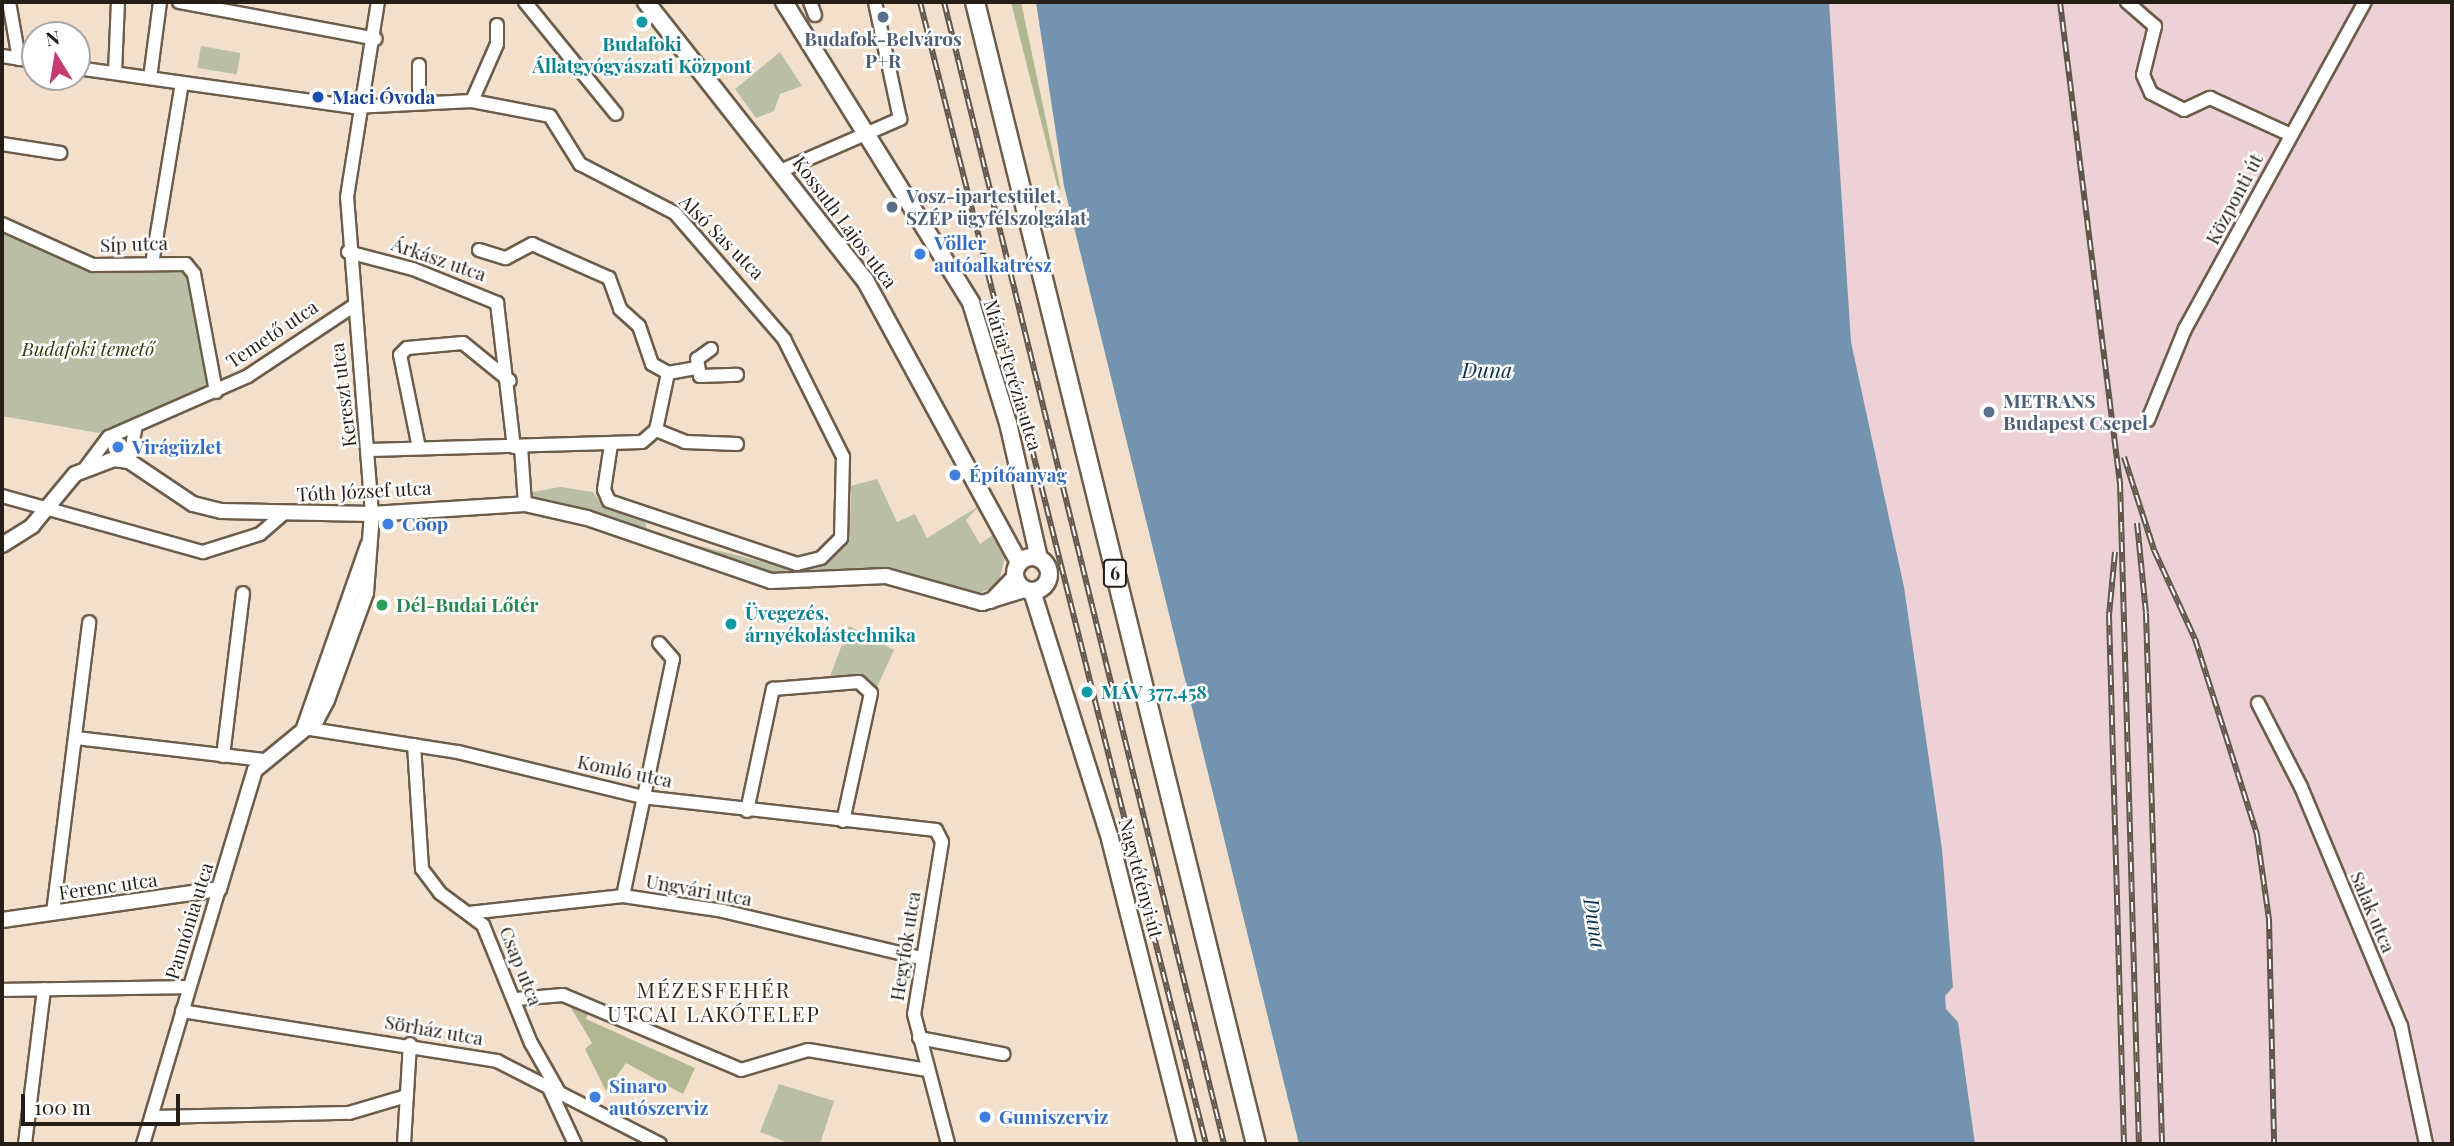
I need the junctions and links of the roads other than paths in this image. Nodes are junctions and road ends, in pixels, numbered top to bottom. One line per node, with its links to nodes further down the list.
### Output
1 (9, 2): 18 (street)
2 (118, 2): 21 (street)
3 (179, 2): 16 (street)
4 (525, 2): 27 (street)
5 (646, 2): 32 (main road, Kossuth Lajos utca)
6 (784, 2): 28 (main road, Mária Terézia utca)
7 (810, 2): 14 (street)
8 (875, 2): 28 (street)
9 (975, 2): 101 (main road, 6)
10 (2127, 2): 29 (street)
11 (2365, 2): 29 (street, Központi út)
12 (158, 4): 22 (street)
13 (382, 4): 16 (street, Kereszt utca)
14 (815, 15)
15 (497, 25): 24 (street)
16 (376, 39): 26 (street, Kereszt utca)
17 (2, 56): 18 (street)
18 (19, 59)
19 (419, 65): 25 (street)
20 (91, 70): 21 (street, Alsó Sas utca)
21 (115, 73): 22 (street, Alsó Sas utca)
22 (150, 78): 23 (street, Alsó Sas utca)
23 (182, 83): 26 (street, Alsó Sas utca); 36 (street)
24 (472, 101): 25 (street, Alsó Sas utca); 59 (street, Alsó Sas utca)
25 (419, 103): 26 (street, Alsó Sas utca)
26 (361, 106): 35 (street, Kereszt utca)
27 (616, 114)
28 (872, 135): 32 (street); 62 (main road, Mária Terézia utca)
29 (2291, 135): 44 (street, Központi út)
30 (2, 144): 31 (street)
31 (60, 153)
32 (780, 172): 62 (main road, Kossuth Lajos utca)
33 (2, 224): 36 (street, Síp utca)
34 (479, 250): 40 (street)
35 (348, 252): 37 (street, Kereszt utca); 42 (street, Árkász utca)
36 (152, 264): 43 (street, Síp utca)
37 (352, 307): 43 (street, Temető utca); 51 (street, Kereszt utca)
38 (711, 349): 39 (street)
39 (696, 368): 40 (street); 41 (street)
40 (668, 373): 46 (street)
41 (737, 375)
42 (510, 381): 49 (street, Árkász utca); 50 (street)
43 (216, 392): 45 (street, Temető utca)
44 (2148, 420)
45 (135, 426): 52 (street); 53 (street, Temető utca)
46 (656, 430): 47 (street); 48 (street)
47 (611, 444): 49 (street); 59 (street)
48 (737, 444)
49 (517, 447): 50 (street); 55 (street, Árkász utca)
50 (419, 448): 51 (street)
51 (370, 450): 58 (street, Kereszt utca)
52 (129, 461): 53 (street); 57 (street, Tóth József utca)
53 (86, 467): 56 (street, Temető utca)
54 (2, 496): 56 (street)
55 (525, 505): 58 (street, Tóth József utca); 60 (street, Tóth József utca)
56 (46, 506): 57 (street); 61 (street, Temető utca)
57 (282, 514): 58 (street, Tóth József utca)
58 (373, 514): 67 (street)
59 (661, 522): 60 (street)
60 (654, 542): 62 (street, Tóth József utca)
61 (2, 545)
62 (1028, 574): 100 (main road, Nagytétényi út)
63 (243, 593): 70 (street)
64 (89, 622): 68 (street)
65 (659, 643): 72 (street)
66 (2258, 704): 102 (street, Salak utca)
67 (304, 728): 69 (street, Komló utca); 71 (street)
68 (76, 738): 70 (street); 78 (street)
69 (414, 745): 72 (street, Komló utca); 79 (street, Csap utca)
70 (223, 756): 71 (street)
71 (262, 760): 76 (street, Pannónia utca)
72 (642, 797): 73 (street, Komló utca); 77 (street)
73 (747, 811): 74 (street, Komló utca); 74 (street)
74 (843, 821): 75 (street, Komló utca)
75 (940, 834): 81 (street, Hegyfok utca)
76 (219, 889): 78 (street, Ferenc utca); 82 (street, Pannónia utca)
77 (623, 897): 79 (street, Ungvári utca); 81 (street, Ungvári utca)
78 (53, 913): 80 (street, Ferenc utca)
79 (469, 913): 85 (street, Csap utca)
80 (2, 920)
81 (920, 958): 87 (street, Hegyfok utca)
82 (190, 987): 83 (street); 86 (street, Pannónia utca)
83 (44, 989): 84 (street); 94 (street)
84 (2, 990)
85 (516, 999): 90 (street); 91 (street, Csap utca)
86 (182, 1011): 88 (street, Sörház utca); 93 (street, Pannónia utca)
87 (919, 1038): 89 (street); 90 (street, Hegyfok utca)
88 (410, 1044): 91 (street, Sörház utca); 92 (street)
89 (1003, 1054)
90 (927, 1070): 99 (street, Hegyfok utca)
91 (555, 1091): 97 (street, Csap utca); 98 (street, Sörház utca)
92 (406, 1096): 93 (street); 96 (street)
93 (152, 1117): 95 (street, Pannónia utca)
94 (25, 1144)
95 (143, 1144)
96 (404, 1144)
97 (575, 1144)
98 (660, 1144)
99 (948, 1144)
100 (1187, 1144)
101 (1256, 1144)
102 (2426, 1144)

